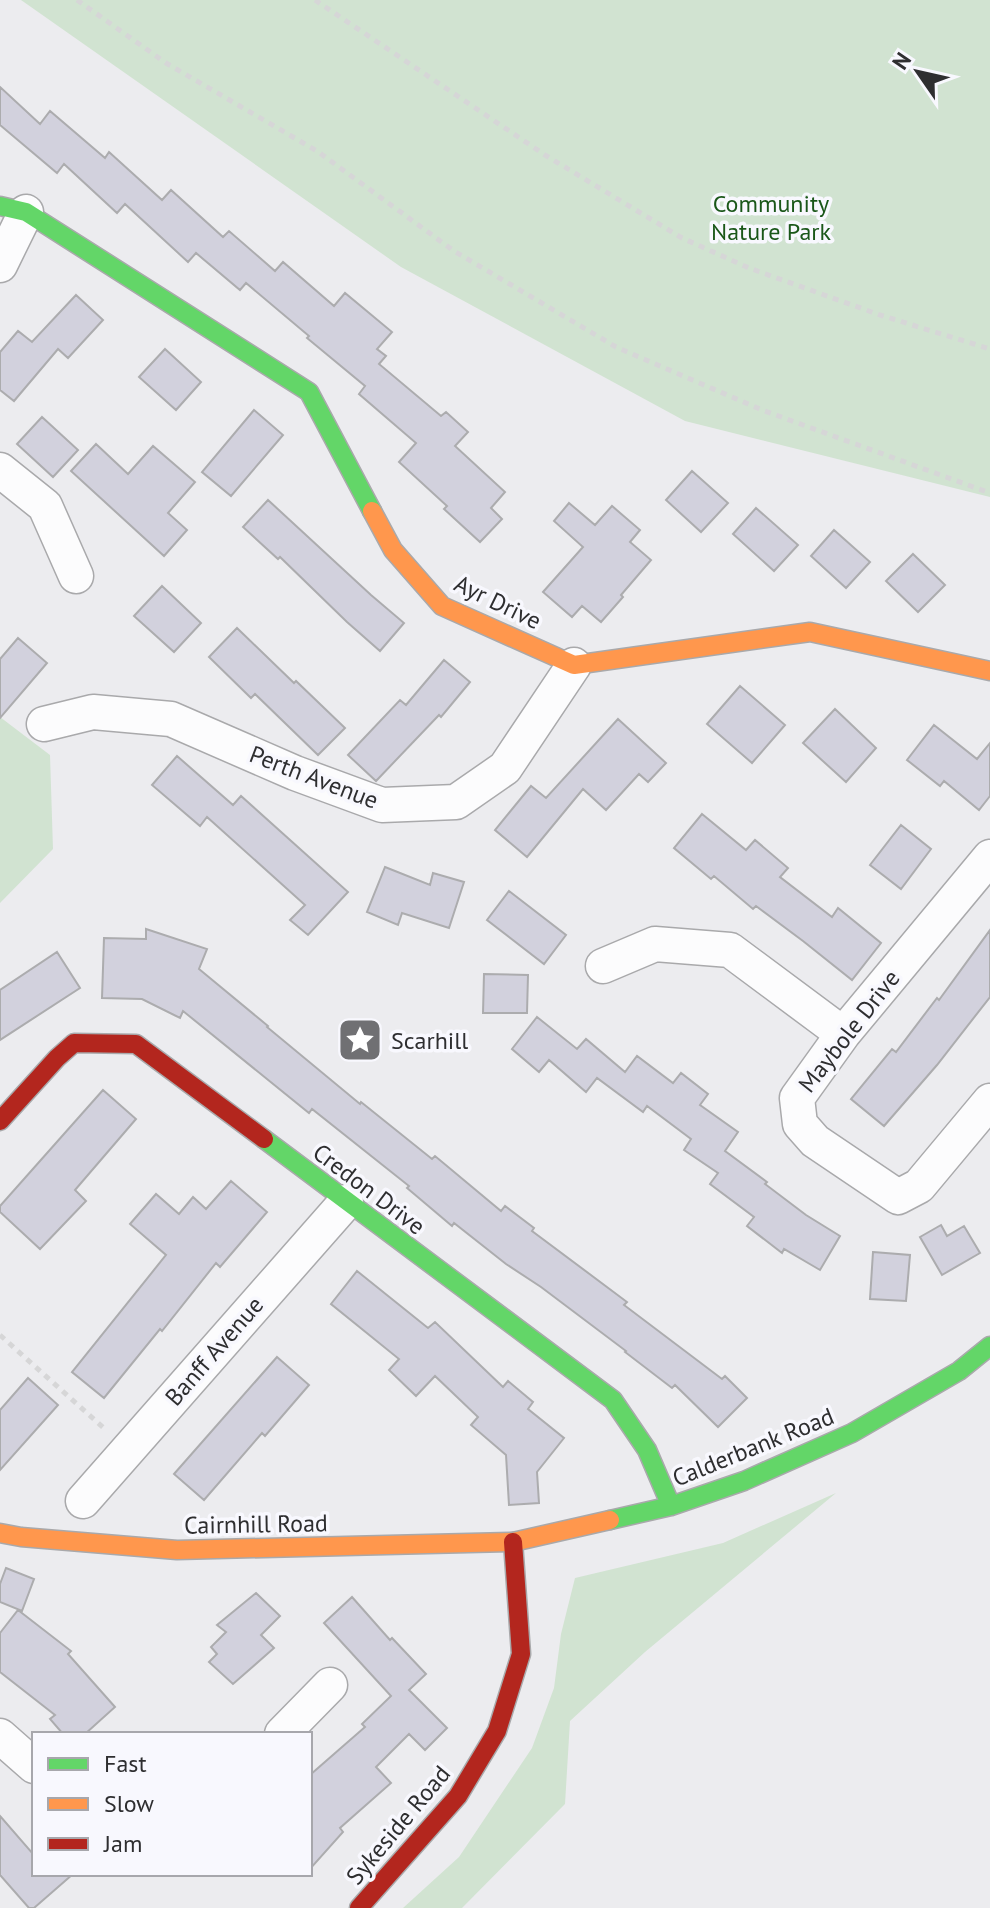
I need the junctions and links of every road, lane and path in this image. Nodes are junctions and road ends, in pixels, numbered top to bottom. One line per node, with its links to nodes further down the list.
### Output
1 (77, 0): 7 (path)
2 (315, 0): 5 (path)
3 (13, 209): 4 (street); 9 (street, Ayr Drive)
4 (0, 265)
5 (990, 349)
6 (0, 470): 8 (street)
7 (990, 493)
8 (76, 576)
9 (574, 665): 10 (street); 11 (street, Perth Avenue)
10 (990, 671)
11 (44, 724)
12 (990, 857): 14 (street, Maybole Drive)
13 (603, 966): 14 (street)
14 (843, 1034): 15 (street, Maybole Drive)
15 (990, 1101)
16 (0, 1121): 17 (street, Credon Drive)
17 (346, 1202): 20 (street, Banff Avenue); 22 (street, Credon Drive)
18 (0, 1335): 20 (path)
19 (990, 1346): 22 (street, Calderbank Road)
20 (127, 1450): 21 (street, Banff Avenue)
21 (83, 1501)
22 (671, 1506): 24 (street, Calderbank Road)
23 (0, 1533): 24 (street, Cairnhill Road)
24 (513, 1542): 29 (street, Sykeside Road)
25 (330, 1685): 26 (street)
26 (284, 1732)
27 (0, 1736): 28 (street)
28 (32, 1764)
29 (359, 1908)

